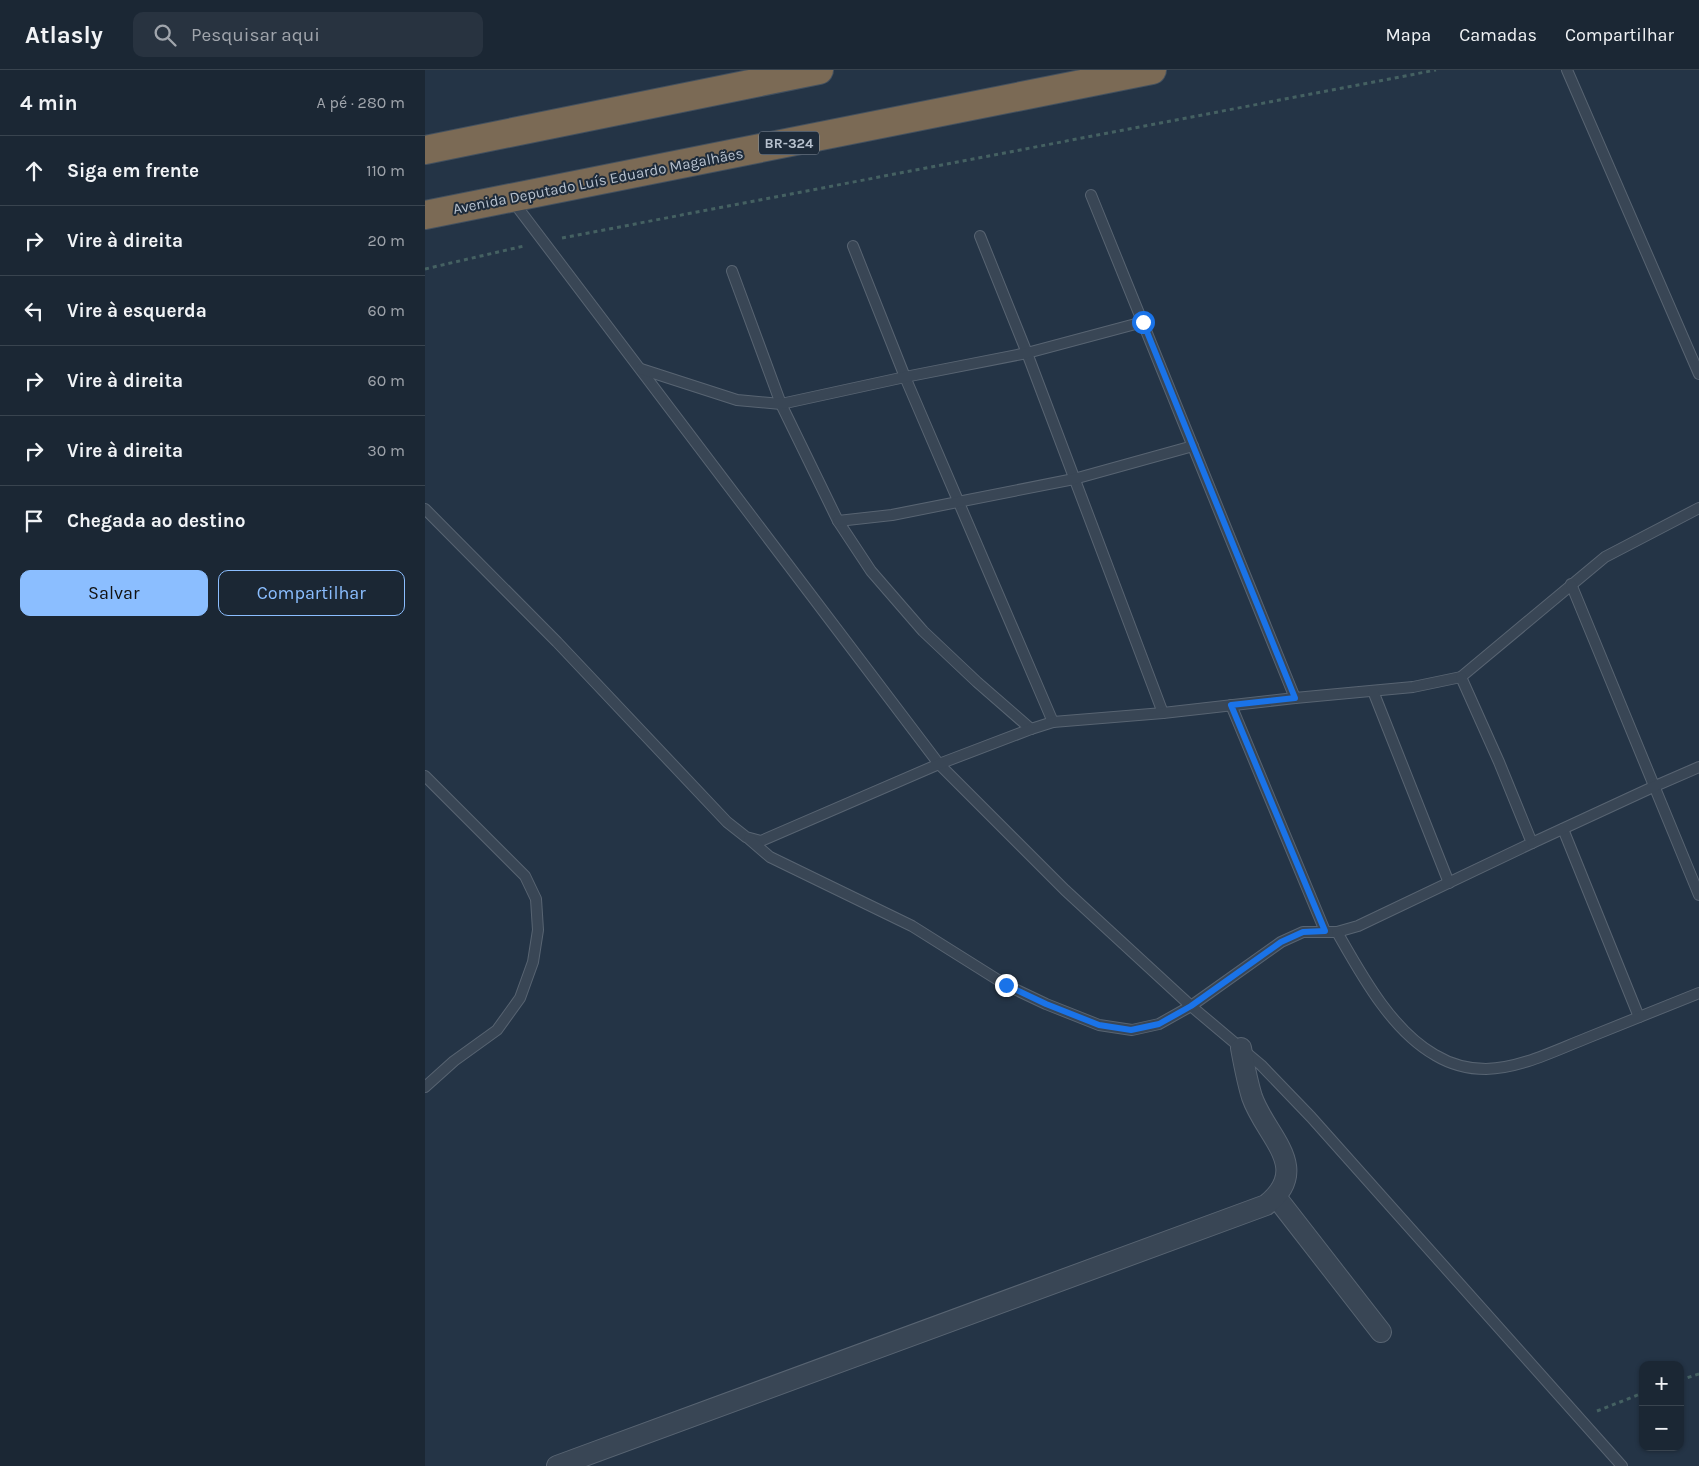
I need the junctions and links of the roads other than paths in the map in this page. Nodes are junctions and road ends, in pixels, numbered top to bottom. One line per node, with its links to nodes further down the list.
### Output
1 (819, 70): 4 (highway)
2 (1152, 70): 6 (highway, Avenida Deputado Luís Eduardo Magalhães / BR-324)
3 (1567, 70): 13 (lane)
4 (425, 150)
5 (1091, 195): 11 (lane)
6 (511, 199): 7 (highway, Avenida Deputado Luís Eduardo Magalhães / BR-324); 14 (lane)
7 (434, 215)
8 (981, 236): 12 (lane)
9 (853, 246): 16 (lane)
10 (732, 271): 17 (lane)
11 (1143, 322): 12 (lane); 18 (lane)
12 (1027, 353): 16 (lane); 19 (lane)
13 (1695, 354): 15 (lane)
14 (641, 369): 17 (lane); 32 (lane)
15 (1699, 374)
16 (905, 377): 17 (lane); 20 (lane)
17 (781, 404): 23 (lane)
18 (1193, 446): 19 (lane); 27 (lane)
19 (1074, 479): 20 (lane); 29 (lane)
20 (959, 502): 23 (lane); 30 (lane)
21 (1699, 508): 24 (lane)
22 (425, 509): 37 (lane)
23 (838, 521): 31 (lane)
24 (1571, 584): 25 (lane); 35 (lane)
25 (1461, 677): 26 (lane); 38 (lane)
26 (1373, 691): 27 (lane); 39 (lane)
27 (1295, 698): 28 (lane)
28 (1231, 705): 29 (lane); 41 (lane)
29 (1163, 713): 30 (lane)
30 (1053, 722): 31 (lane)
31 (1031, 728): 32 (lane)
32 (939, 764): 37 (lane); 44 (lane)
33 (1699, 767): 35 (lane)
34 (425, 776): 47 (lane)
35 (1653, 786): 36 (lane); 40 (lane)
36 (1563, 829): 38 (lane); 45 (lane)
37 (746, 837): 44 (lane)
38 (1532, 843): 39 (lane)
39 (1449, 883): 42 (lane)
40 (1699, 895)
41 (1325, 931): 42 (lane); 44 (lane)
42 (1337, 932): 45 (lane)
43 (1699, 993): 45 (lane)
44 (1191, 1006): 46 (lane)
45 (1639, 1017)
46 (1241, 1048): 48 (street); 51 (lane)
47 (425, 1087)
48 (1276, 1197): 49 (street); 50 (street)
49 (1381, 1332)
50 (557, 1466)
51 (1622, 1466)

